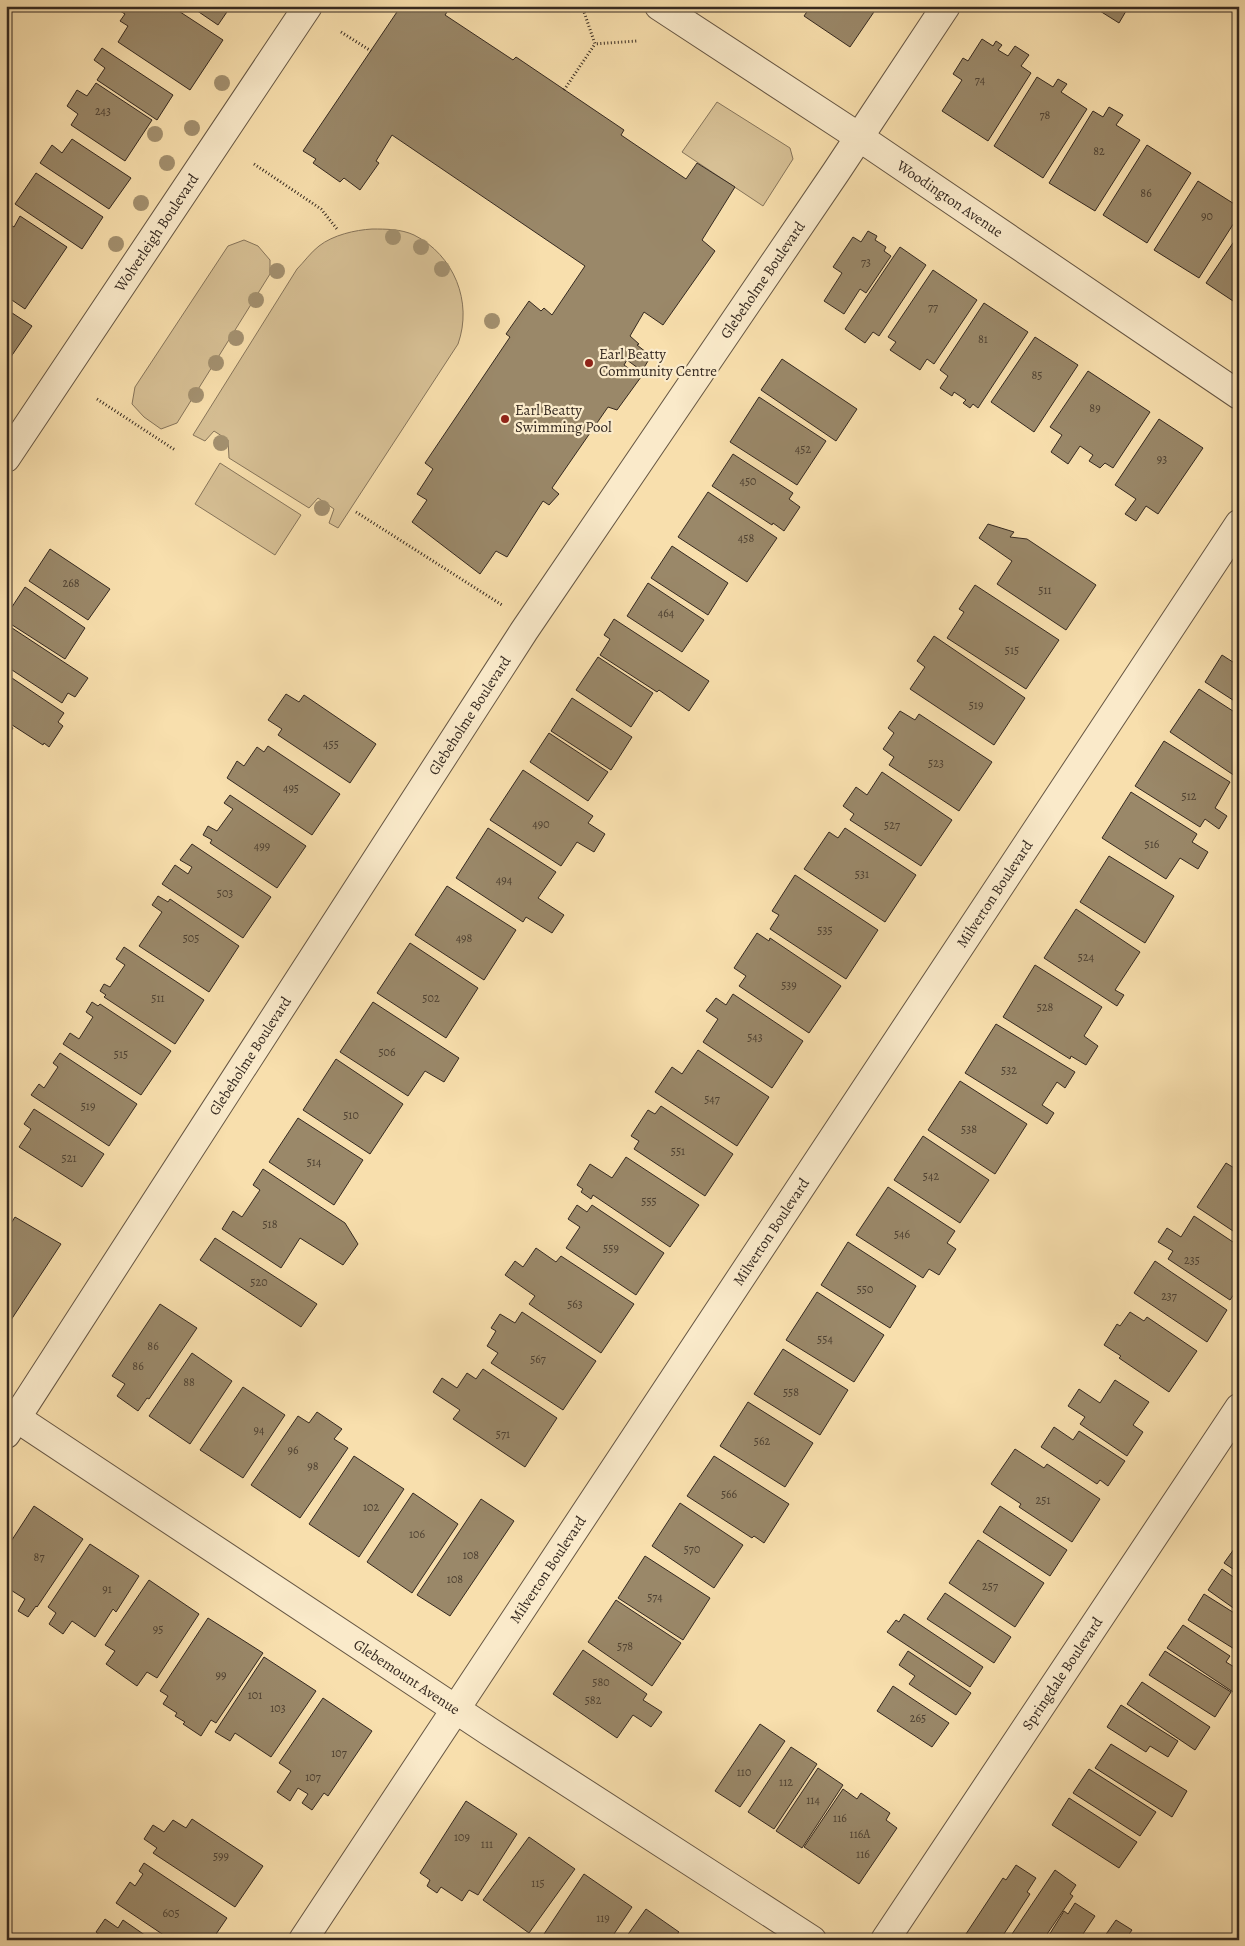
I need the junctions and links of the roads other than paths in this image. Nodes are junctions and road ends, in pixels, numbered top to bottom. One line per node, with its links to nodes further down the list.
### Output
1 (308, 6): 6 (street, Wolverleigh Boulevard)
2 (659, 6): 4 (street, Woodington Avenue)
3 (946, 6): 4 (street, Glebeholme Boulevard)
4 (859, 137): 5 (street, Woodington Avenue); 9 (street, Glebeholme Boulevard)
5 (1239, 395)
6 (6, 458)
7 (1239, 524): 10 (street, Milverton Boulevard)
8 (1239, 1408): 13 (street, Springdale Boulevard)
9 (10, 1421): 10 (street, Glebemount Avenue)
10 (456, 1710): 11 (street, Milverton Boulevard); 12 (street, Glebemount Avenue)
11 (303, 1940)
12 (812, 1940)
13 (884, 1940)

